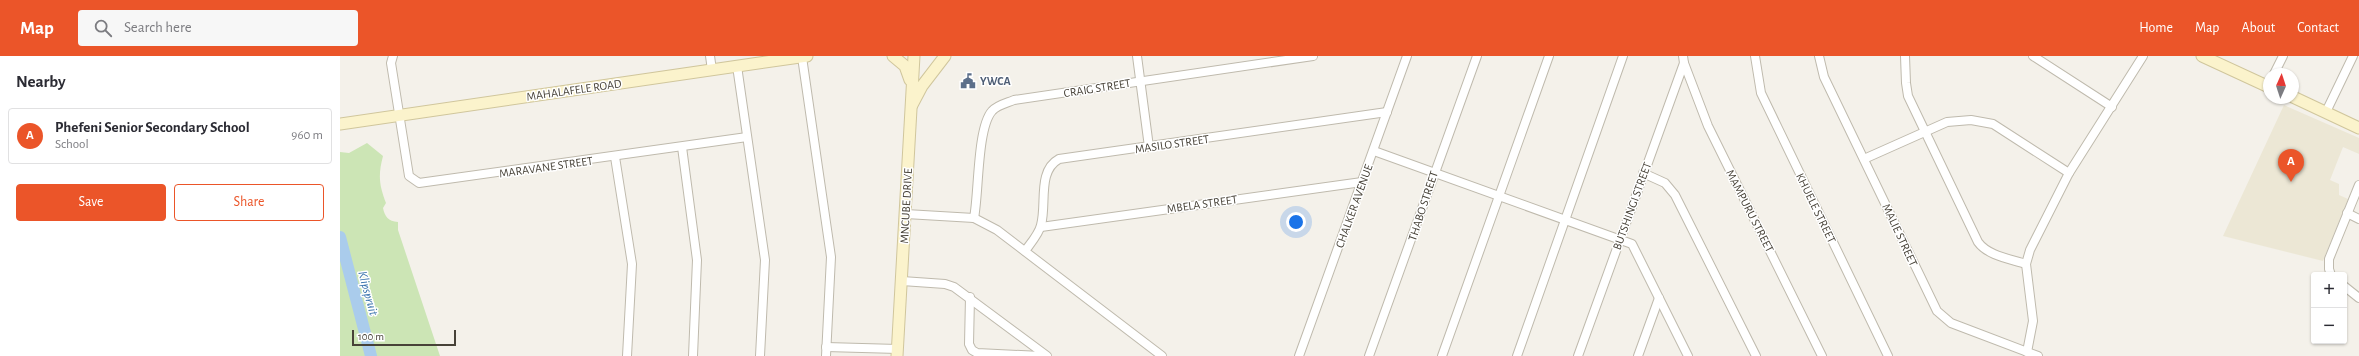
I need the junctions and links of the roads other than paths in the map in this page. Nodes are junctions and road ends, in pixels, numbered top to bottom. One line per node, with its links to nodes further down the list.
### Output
1 (392, 56): 33 (street, MARAVANE STREET)
2 (710, 56): 24 (street)
3 (804, 56): 22 (main road, MAHALAFELE ROAD); 64 (street)
4 (893, 56): 27 (main road)
5 (914, 56): 27 (main road, MNCUBE DRIVE)
6 (945, 56): 30 (main road)
7 (1137, 56): 25 (street)
8 (1314, 56): 25 (street, CRAIG STREET)
9 (1407, 56): 31 (street, CHALKER AVENUE)
10 (1476, 56): 43 (street, THABO STREET)
11 (1549, 56): 48 (street)
12 (1623, 56): 52 (street)
13 (1755, 56): 83 (street, KHUELE STREET)
14 (1819, 56): 42 (street, MALIE STREET)
15 (1905, 56): 36 (street)
16 (2033, 56): 29 (street)
17 (2143, 56): 29 (street)
18 (2202, 56): 26 (main road)
19 (2282, 56): 23 (street)
20 (2353, 56): 32 (street)
21 (1684, 60): 44 (street, BUTSHINGI STREET); 82 (street, MAMPURU STREET)
22 (737, 66): 24 (main road, MAHALAFELE ROAD); 37 (street)
23 (2277, 68)
24 (712, 70): 33 (main road, MAHALAFELE ROAD)
25 (1141, 81): 39 (street); 51 (street, CRAIG STREET)
26 (2263, 83)
27 (912, 84): 30 (main road, MNCUBE DRIVE)
28 (2299, 101): 32 (main road)
29 (2112, 106): 45 (street)
30 (911, 108): 50 (main road, MNCUBE DRIVE)
31 (1387, 112): 39 (street, MASILO STREET); 40 (street, CHALKER AVENUE)
32 (2326, 112): 35 (main road)
33 (399, 116): 34 (main road, MAHALAFELE ROAD); 41 (street, MARAVANE STREET)
34 (345, 123)
35 (2359, 128)
36 (1926, 131): 42 (street); 45 (street); 57 (street)
37 (746, 138): 38 (street, MARAVANE STREET); 69 (street)
38 (682, 147): 41 (street, MARAVANE STREET); 68 (street)
39 (1149, 147): 54 (street, MASILO STREET)
40 (1374, 151): 43 (street); 46 (street, CHALKER AVENUE)
41 (615, 157): 67 (street)
42 (1864, 159): 66 (street, MALIE STREET)
43 (1434, 172): 48 (street); 75 (street, THABO STREET)
44 (1643, 173): 55 (street, BUTSHINGI STREET); 81 (street)
45 (2069, 173): 57 (street)
46 (1362, 182): 54 (street, MBELA STREET); 74 (street, CHALKER AVENUE)
47 (2359, 185): 49 (street)
48 (1499, 196): 52 (street); 76 (street)
49 (2346, 213): 53 (street); 58 (street)
50 (906, 214): 51 (street); 59 (main road, MNCUBE DRIVE)
51 (974, 218): 56 (street)
52 (1564, 219): 55 (street); 77 (street)
53 (2359, 219)
54 (1041, 226): 56 (street, MASILO STREET)
55 (1620, 239): 62 (street); 78 (street, BUTSHINGI STREET)
56 (1025, 252): 73 (street)
57 (2026, 264): 66 (street)
58 (2330, 272)
59 (902, 281): 61 (street); 65 (main road, MNCUBE DRIVE)
60 (2347, 288): 63 (street)
61 (970, 297): 71 (street); 72 (street)
62 (1659, 298): 79 (street); 80 (street)
63 (2359, 298)
64 (826, 347): 65 (street); 70 (street)
65 (898, 352)
66 (2027, 352): 84 (street, MALIE STREET)
67 (627, 356)
68 (693, 356)
69 (760, 356)
70 (826, 356)
71 (1041, 356)
72 (1047, 356)
73 (1162, 356)
74 (1299, 356)
75 (1369, 356)
76 (1442, 356)
77 (1517, 356)
78 (1578, 356)
79 (1638, 356)
80 (1688, 356)
81 (1756, 356)
82 (1822, 356)
83 (1888, 356)
84 (2038, 356)

